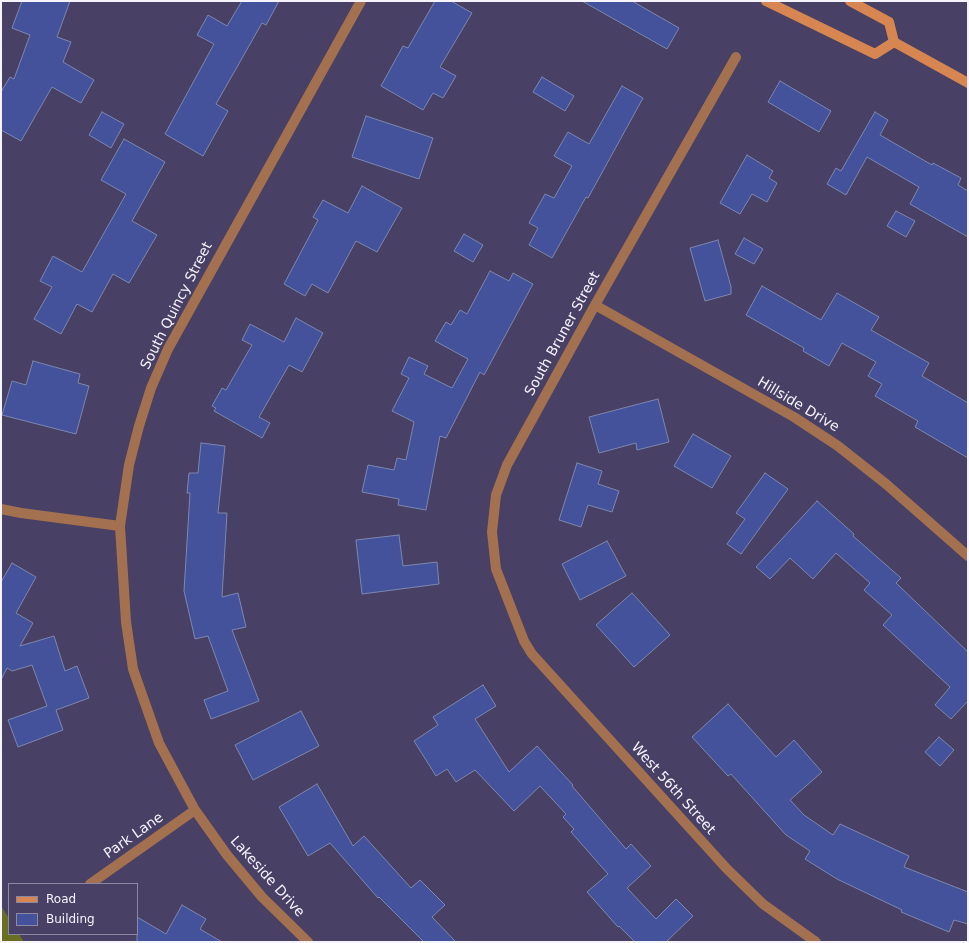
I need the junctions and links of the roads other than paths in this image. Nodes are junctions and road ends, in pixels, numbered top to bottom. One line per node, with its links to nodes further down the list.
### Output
1 (361, 1): 9 (street, South Quincy Street)
2 (766, 1): 4 (main road)
3 (850, 1): 4 (main road)
4 (894, 42): 6 (main road)
5 (736, 57): 7 (street, South Bruner Street)
6 (968, 83)
7 (595, 305): 10 (street, Hillside Drive); 11 (street, South Bruner Street)
8 (1, 509): 9 (street)
9 (120, 526): 12 (street, South Quincy Street)
10 (968, 556)
11 (524, 641): 15 (street, West 56th Street)
12 (195, 810): 13 (street, Park Lane); 14 (street, Lakeside Drive)
13 (91, 883)
14 (308, 942)
15 (816, 942)

